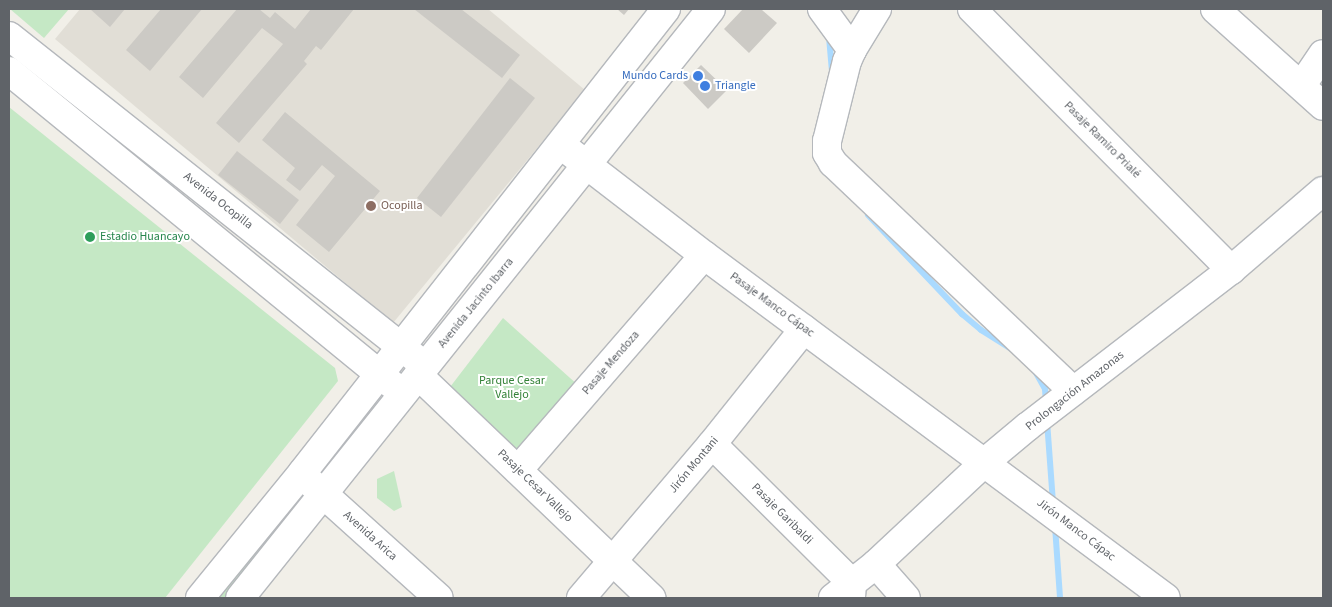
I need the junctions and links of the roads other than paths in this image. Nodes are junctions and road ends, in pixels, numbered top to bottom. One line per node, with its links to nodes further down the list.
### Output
1 (666, 9): 13 (street)
2 (711, 9): 14 (street, Avenida Jacinto Ibarra)
3 (822, 9): 8 (street)
4 (877, 9): 8 (street)
5 (972, 9): 17 (street, Pasaje Ramiro Prialé)
6 (1215, 9): 11 (street)
7 (9, 36): 19 (street, Avenida Ocopilla)
8 (852, 50): 22 (street)
9 (1323, 54): 11 (street)
10 (9, 71): 20 (street)
11 (1302, 85): 12 (street)
12 (1323, 106)
13 (561, 145): 14 (street, Pasaje Manco Cápac); 19 (street)
14 (586, 166): 16 (street, Pasaje Manco Cápac); 21 (street, Avenida Jacinto Ibarra)
15 (1323, 191): 17 (street, Prolongación Amazonas)
16 (704, 255): 18 (street, Pasaje Manco Cápac); 25 (street, Pasaje Mendoza)
17 (1231, 270): 22 (street, Prolongación Amazonas)
18 (804, 329): 23 (street, Jirón Montani); 24 (street, Pasaje Manco Cápac)
19 (402, 345): 20 (street); 21 (street, Avenida Ocopilla)
20 (379, 372): 21 (street); 26 (street)
21 (415, 379): 25 (street, Pasaje Cesar Vallejo); 27 (street, Avenida Jacinto Ibarra)
22 (1071, 393): 24 (street, Prolongación Amazonas)
23 (712, 444): 28 (street, Jirón Montani); 30 (street, Pasaje Garibaldi)
24 (985, 462): 29 (street, Prolongación Amazonas); 37 (street, Jirón Manco Cápac)
25 (518, 470): 28 (street, Pasaje Cesar Vallejo)
26 (302, 473): 27 (street, Avenida Arica); 31 (street)
27 (322, 494): 32 (street, Avenida Jacinto Ibarra); 33 (street, Avenida Arica)
28 (614, 562): 34 (street, Jirón Montani); 35 (street, Pasaje Cesar Vallejo)
29 (876, 564): 30 (street, Prolongación Amazonas); 36 (street)
30 (845, 593)
31 (200, 598)
32 (240, 598)
33 (439, 598)
34 (581, 598)
35 (651, 598)
36 (906, 598)
37 (1166, 598)

